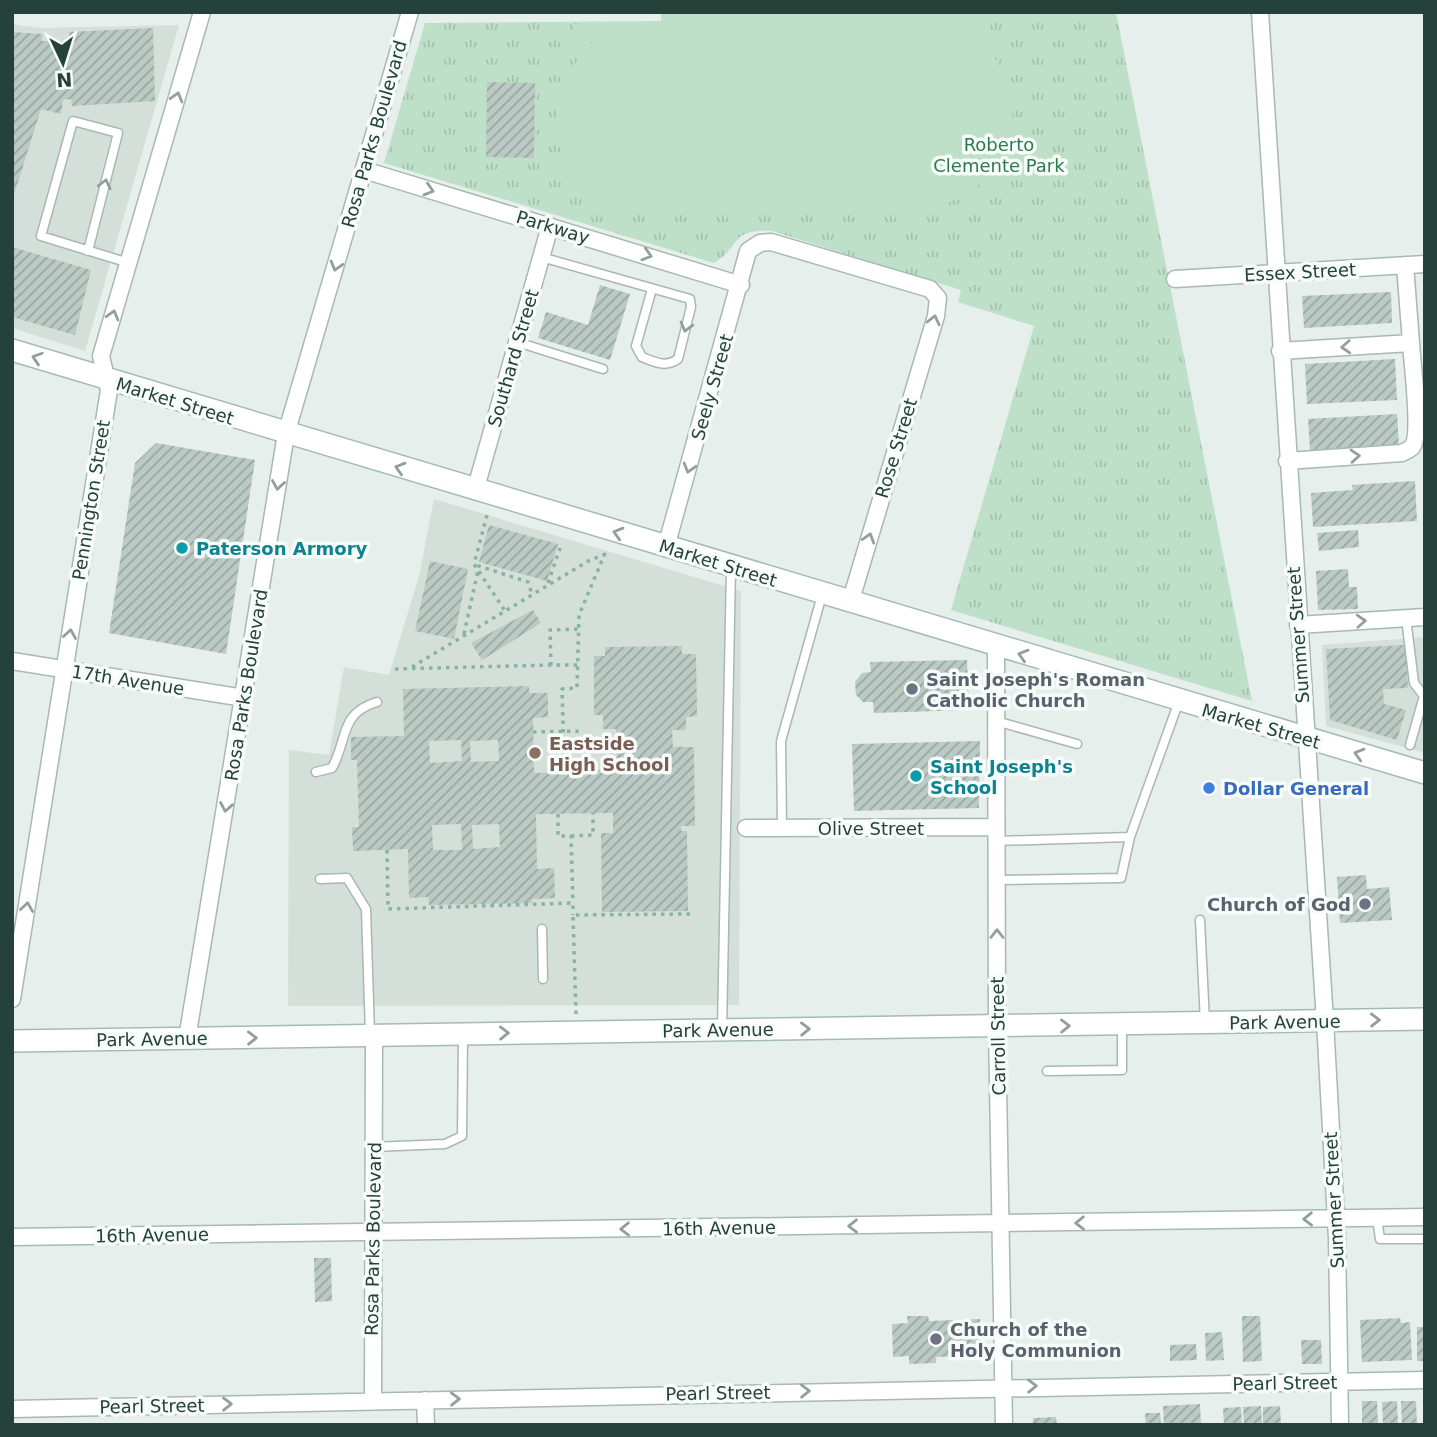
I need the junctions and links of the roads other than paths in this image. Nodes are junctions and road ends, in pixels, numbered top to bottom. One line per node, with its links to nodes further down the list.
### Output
1 (202, 12): 8 (street, Pennington Street, one-way to 1)
2 (410, 12): 4 (street, Rosa Parks Boulevard)
3 (1260, 12): 11 (street, Summer Street)
4 (364, 170): 5 (street, Parkway, one-way to 5); 22 (street, Rosa Parks Boulevard, one-way to 22)
5 (550, 226): 7 (street, Southard Street); 13 (street, Parkway, one-way to 13)
6 (88, 251): 6 (lane, one-way to 6); 8 (lane)
7 (541, 257): 14 (lane); 16 (street, Southard Street)
8 (129, 263): 21 (street, Pennington Street, one-way to 8)
9 (1425, 264): 10 (street, Essex Street)
10 (1405, 265): 11 (street, Essex Street); 17 (street)
11 (1276, 273): 12 (street, Essex Street); 19 (street, Summer Street)
12 (1175, 279)
13 (741, 285): 15 (street, Seely Street); 25 (street, Seely Street, one-way to 25)
14 (652, 289): 14 (lane, one-way to 14)
15 (936, 293): 28 (street, Rose Street, one-way to 15)
16 (517, 342): 20 (lane); 24 (street, Southard Street)
17 (1411, 343): 19 (street, one-way to 19); 23 (street, one-way to 17)
18 (12, 350): 21 (main road, Market Street, one-way to 18)
19 (1280, 351): 23 (street, Summer Street)
20 (603, 369)
21 (109, 380): 22 (main road, Market Street); 34 (street, Pennington Street, one-way to 21)
22 (286, 434): 24 (main road, Market Street, one-way to 22); 35 (street, Rosa Parks Boulevard, one-way to 35)
23 (1287, 461): 31 (street, Summer Street)
24 (475, 491): 25 (main road, Market Street, one-way to 24)
25 (666, 547): 26 (main road, Market Street)
26 (731, 568): 27 (main road, Market Street); 59 (lane)
27 (822, 595): 28 (main road, Market Street); 45 (lane)
28 (850, 603): 32 (main road, Market Street)
29 (1425, 617): 30 (street)
30 (1406, 618): 31 (street, one-way to 30); 41 (lane)
31 (1298, 625): 39 (street, Summer Street)
32 (996, 647): 36 (main road, Market Street, one-way to 32); 38 (street, Carroll Street)
33 (12, 661): 34 (street, 17th Avenue)
34 (64, 669): 35 (street, 17th Avenue); 53 (street, Pennington Street, one-way to 34)
35 (244, 698): 62 (street, Rosa Parks Boulevard, one-way to 62)
36 (1179, 701): 39 (main road, Market Street); 47 (lane)
37 (377, 702): 42 (lane)
38 (996, 721): 40 (lane); 46 (street, Carroll Street)
39 (1305, 739): 43 (main road, Market Street, one-way to 39); 55 (street, Summer Street)
40 (1077, 744)
41 (1410, 745)
42 (316, 772)
43 (1425, 773)
44 (746, 828): 45 (street, Olive Street)
45 (782, 828): 46 (street, Olive Street)
46 (996, 834): 47 (lane); 49 (street, Carroll Street)
47 (1130, 837): 49 (lane)
48 (320, 879): 61 (lane)
49 (996, 880): 58 (street, Carroll Street, one-way to 49)
50 (1200, 920): 56 (lane)
51 (542, 929): 52 (lane)
52 (543, 979)
53 (12, 999)
54 (1425, 1019): 55 (main road, Park Avenue, one-way to 54)
55 (1325, 1021): 56 (main road, Park Avenue); 68 (street, Summer Street)
56 (1205, 1023): 57 (main road, Park Avenue)
57 (1122, 1025): 58 (main road, Park Avenue, one-way to 57); 64 (lane)
58 (997, 1027): 59 (main road, Park Avenue, one-way to 58); 69 (street, Carroll Street)
59 (722, 1030): 60 (main road, Park Avenue, one-way to 59)
60 (463, 1033): 61 (main road, Park Avenue); 65 (lane)
61 (372, 1035): 62 (main road, Park Avenue, one-way to 61); 65 (street, Rosa Parks Boulevard)
62 (187, 1039): 63 (main road, Park Avenue)
63 (12, 1041)
64 (1047, 1071)
65 (373, 1147): 70 (street, Rosa Parks Boulevard)
66 (1425, 1217): 67 (street, 16th Avenue)
67 (1377, 1218): 68 (street, 16th Avenue); 72 (lane)
68 (1336, 1219): 69 (street, 16th Avenue, one-way to 69); 74 (street, Summer Street)
69 (1002, 1225): 70 (street, 16th Avenue, one-way to 70); 75 (street, Carroll Street)
70 (372, 1231): 71 (street, 16th Avenue); 77 (street, Rosa Parks Boulevard)
71 (12, 1237)
72 (1425, 1239)
73 (1425, 1380): 74 (street, Pearl Street)
74 (1339, 1382): 75 (street, Pearl Street, one-way to 74); 81 (street, Summer Street)
75 (1004, 1387): 76 (street, Pearl Street, one-way to 75); 80 (street, Carroll Street)
76 (425, 1399): 77 (street, Pearl Street); 79 (street)
77 (373, 1401): 78 (street, Pearl Street, one-way to 77)
78 (12, 1409)
79 (426, 1425)
80 (1004, 1425)
81 (1340, 1425)

